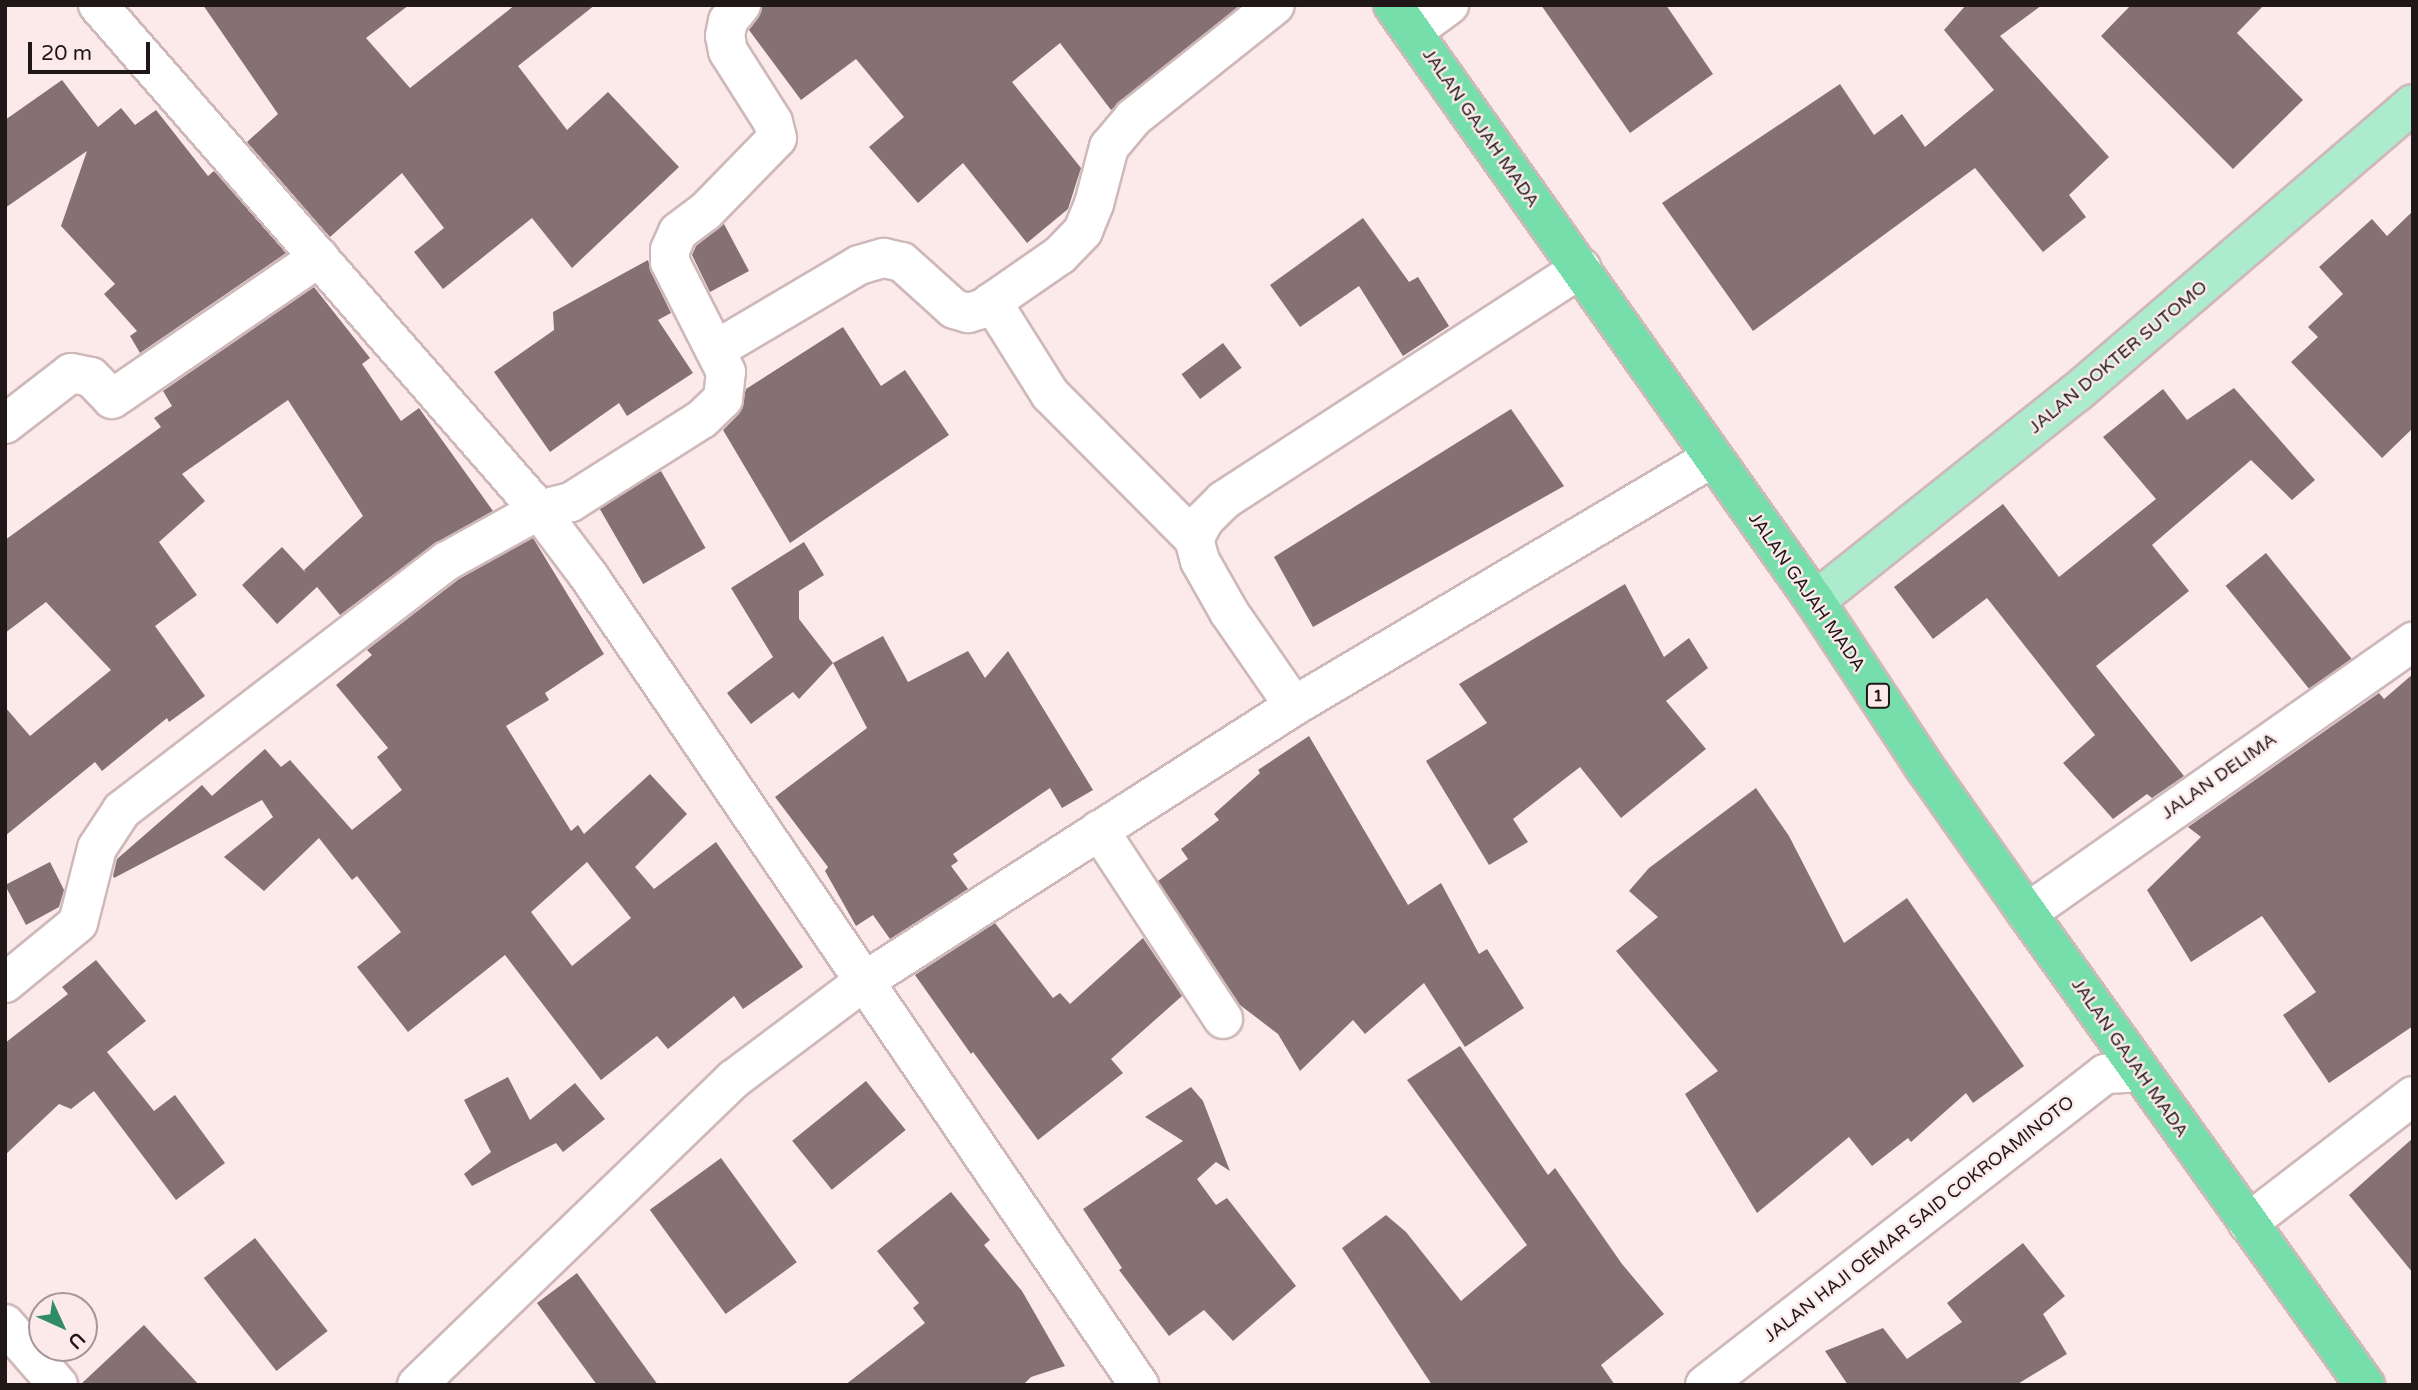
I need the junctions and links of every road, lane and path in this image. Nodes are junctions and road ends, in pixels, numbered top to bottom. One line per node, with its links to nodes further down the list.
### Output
1 (98, 5): 7 (street)
2 (741, 5): 10 (street)
3 (1275, 5): 9 (street)
4 (1449, 5): 5 (street)
5 (1403, 19): 8 (highway, JALAN GAJAH MADA / 1)
6 (2413, 104): 15 (main road, JALAN DOKTER SUTOMO)
7 (319, 257): 11 (street); 13 (street)
8 (1581, 268): 12 (highway, JALAN GAJAH MADA / 1); 14 (street)
9 (992, 303): 10 (street); 14 (street)
10 (717, 349): 13 (street)
11 (5, 424)
12 (1713, 457): 15 (highway, JALAN GAJAH MADA / 1); 17 (street)
13 (539, 510): 20 (street); 21 (street)
14 (1194, 539): 17 (street)
15 (1815, 601): 19 (highway, JALAN GAJAH MADA / 1)
16 (2413, 642): 19 (street, JALAN DELIMA)
17 (1294, 706): 18 (street)
18 (1099, 830): 20 (street); 22 (street)
19 (2027, 913): 23 (highway, JALAN GAJAH MADA / 1)
20 (863, 982): 28 (street); 29 (street)
21 (5, 983)
22 (1223, 1019)
23 (2140, 1072): 25 (highway, JALAN GAJAH MADA / 1); 30 (street, JALAN HAJI OEMAR SAID COKROAMINOTO)
24 (2413, 1096): 25 (street)
25 (2248, 1223): 31 (highway, JALAN GAJAH MADA / 1)
26 (5, 1324): 27 (street)
27 (58, 1385)
28 (418, 1385)
29 (1139, 1385)
30 (1705, 1385)
31 (2365, 1385)

